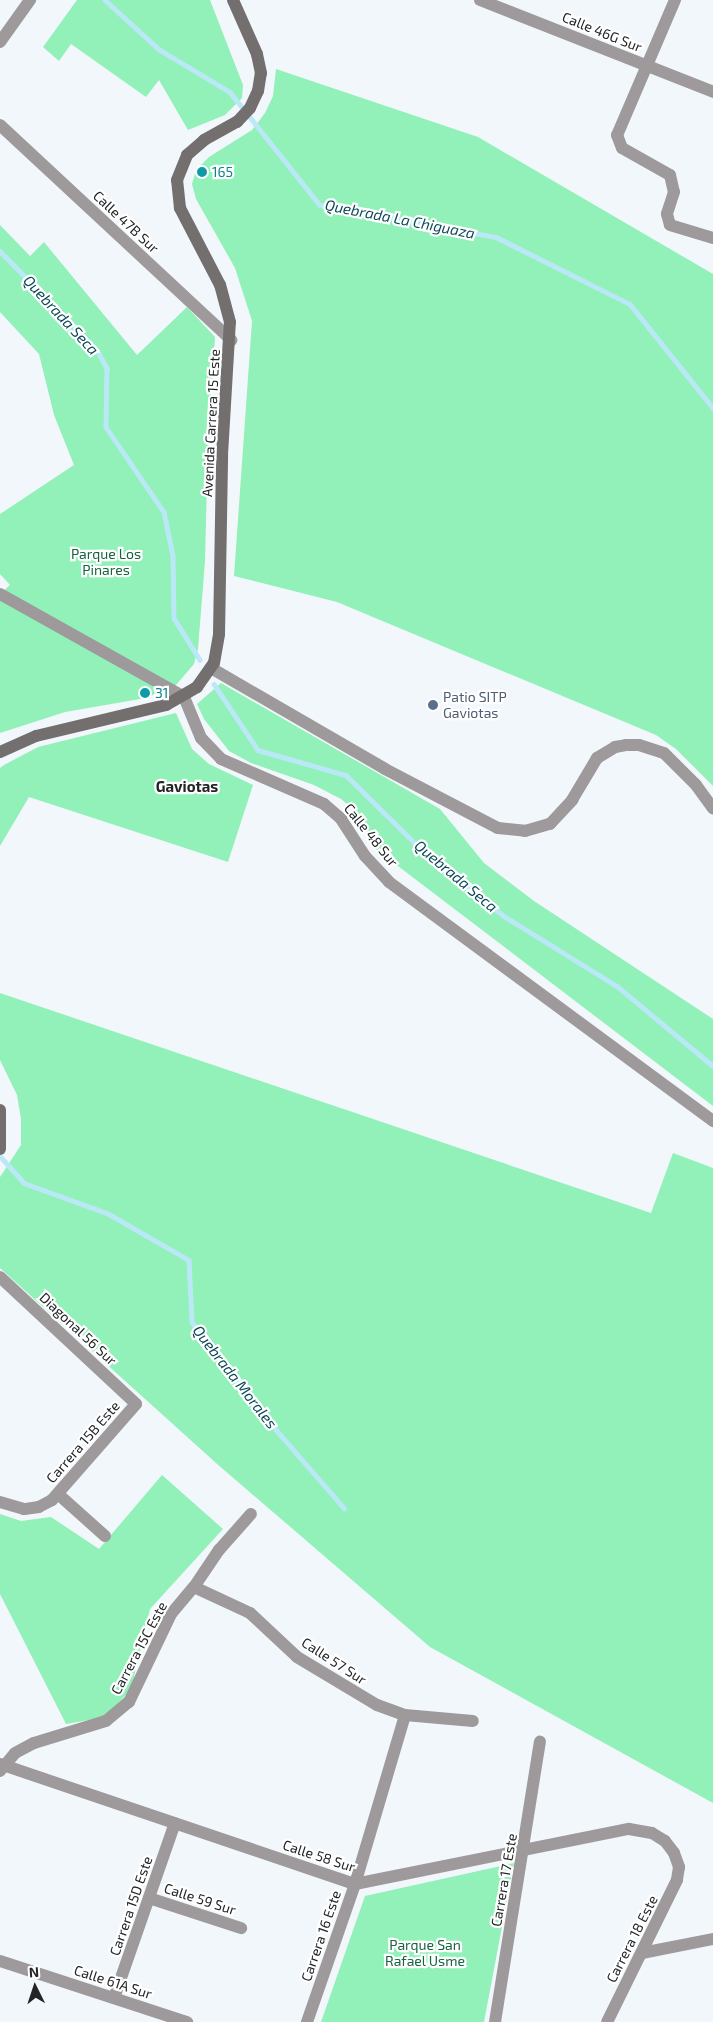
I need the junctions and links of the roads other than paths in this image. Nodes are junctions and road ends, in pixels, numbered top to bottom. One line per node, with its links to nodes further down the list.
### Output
1 (30, 0): 5 (street)
2 (233, 0): 10 (main road, Avenida Carrera 15 Este)
3 (480, 0): 6 (street, Calle 46G Sur)
4 (675, 0): 6 (street)
5 (0, 42)
6 (648, 66): 7 (street, Calle 46G Sur); 9 (street)
7 (713, 92)
8 (0, 125): 10 (street, Calle 47B Sur)
9 (713, 238)
10 (231, 340): 12 (main road, Avenida Carrera 15 Este)
11 (0, 594): 13 (street)
12 (211, 668): 13 (main road, Avenida Carrera 15 Este); 15 (street)
13 (184, 697): 14 (main road, Avenida Carrera 15 Este); 17 (street, Calle 48 Sur)
14 (0, 752)
15 (713, 808)
16 (0, 1110): 18 (main road)
17 (713, 1122)
18 (0, 1148)
19 (0, 1277): 20 (street, Diagonal 56 Sur)
20 (136, 1404): 21 (street, Carrera 15B Este)
21 (55, 1497): 22 (street); 24 (street)
22 (0, 1502)
23 (251, 1514): 25 (street, Carrera 15C Este)
24 (105, 1536)
25 (194, 1587): 26 (street, Calle 57 Sur); 29 (street, Carrera 15C Este)
26 (405, 1715): 27 (street, Calle 57 Sur); 33 (street, Carrera 16 Este)
27 (473, 1721)
28 (540, 1742): 31 (street, Carrera 17 Este)
29 (1, 1767): 30 (street, Calle 58 Sur)
30 (175, 1823): 33 (street, Calle 58 Sur); 34 (street, Carrera 15D Este)
31 (524, 1852): 32 (street, Calle 58 Sur); 33 (street, Calle 58 Sur); 42 (street, Carrera 17 Este)
32 (679, 1867): 37 (street, Carrera 18 Este)
33 (355, 1884): 41 (street, Carrera 16 Este)
34 (149, 1898): 35 (street, Calle 59 Sur); 39 (street, Carrera 15D Este)
35 (241, 1928)
36 (713, 1939): 37 (street)
37 (642, 1953): 43 (street, Carrera 18 Este)
38 (0, 1961): 39 (street, Calle 61A Sur)
39 (114, 1998): 40 (street, Calle 61A Sur)
40 (188, 2022)
41 (307, 2022)
42 (495, 2022)
43 (607, 2022)

